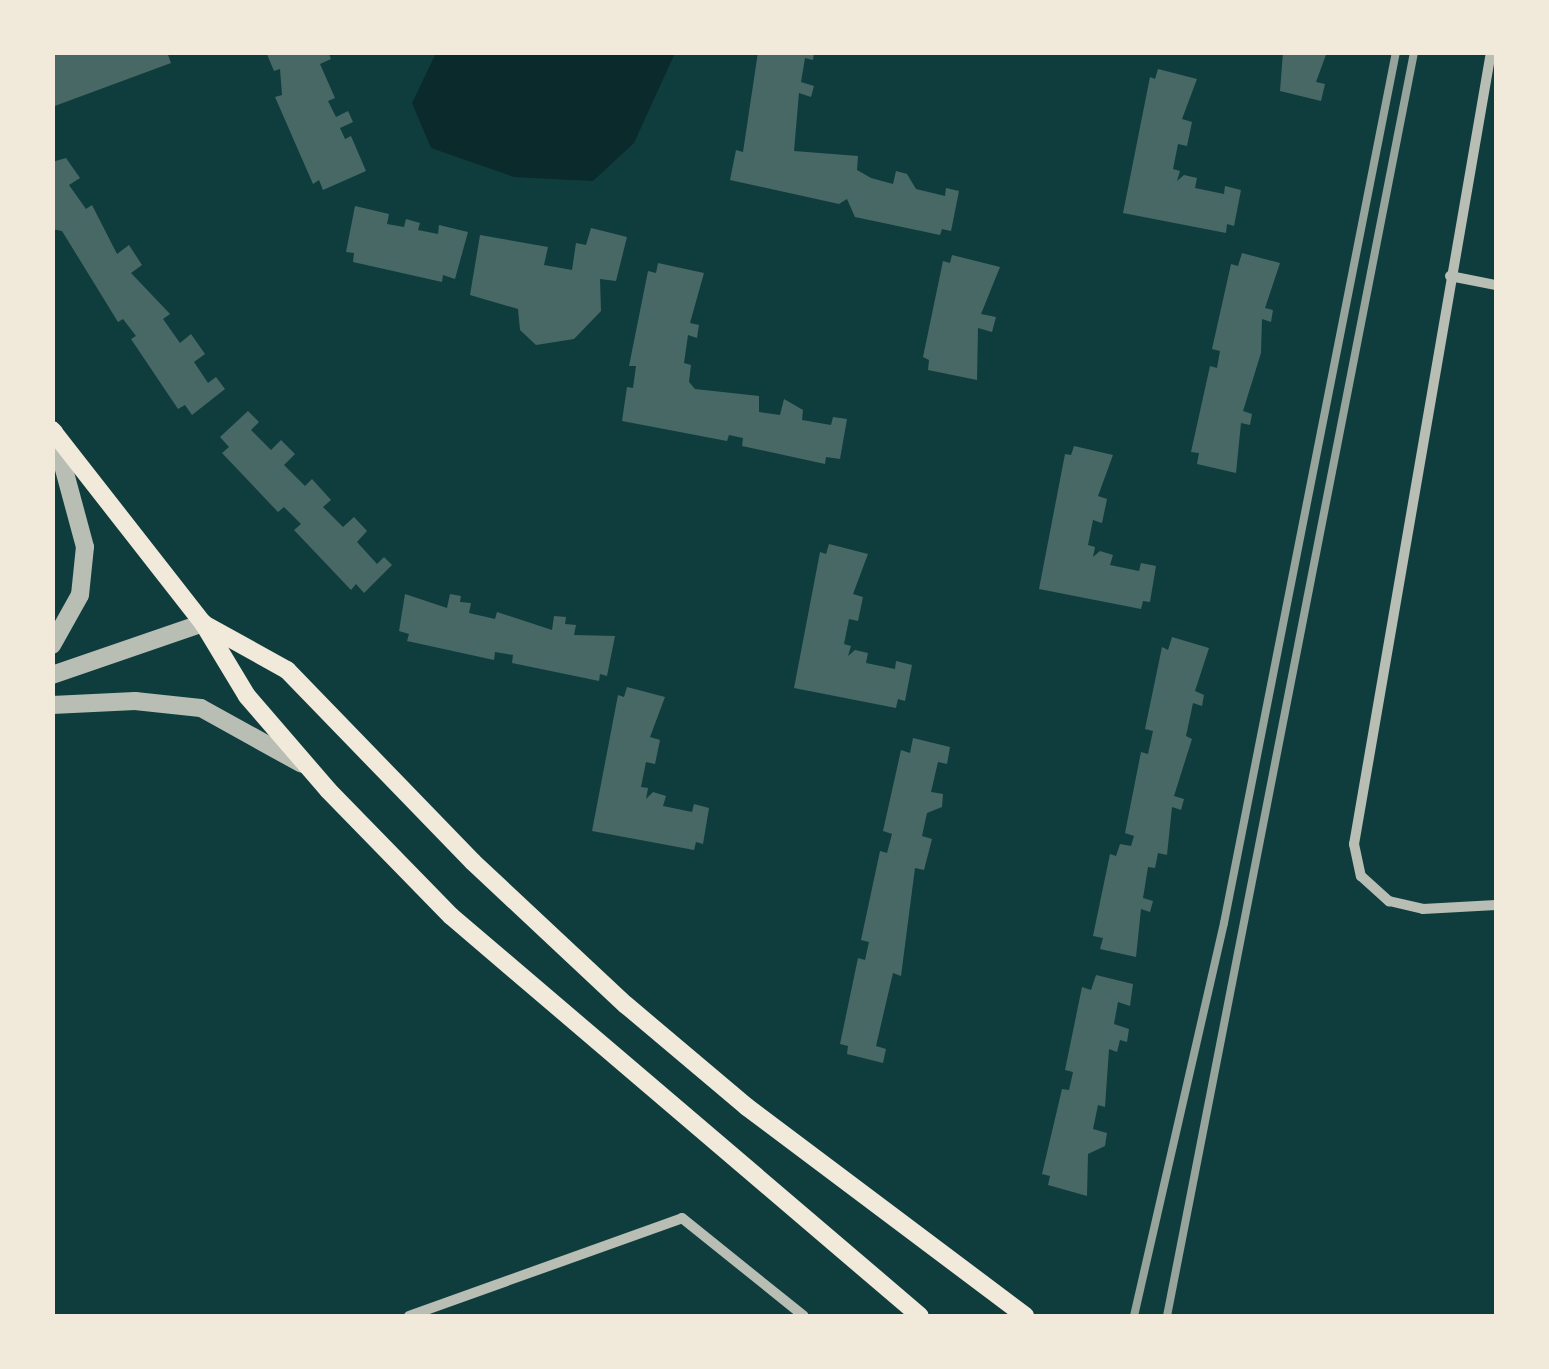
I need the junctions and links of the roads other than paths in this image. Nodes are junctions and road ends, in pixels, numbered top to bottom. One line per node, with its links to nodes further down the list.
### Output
1 (1491, 52): 2 (street)
2 (1450, 276): 3 (street); 10 (street)
3 (1496, 285)
4 (53, 431): 5 (main road); 6 (street)
5 (203, 624): 7 (street); 9 (main road); 14 (main road)
6 (52, 645)
7 (52, 675)
8 (52, 705): 9 (street)
9 (310, 769): 13 (main road)
10 (1496, 906)
11 (408, 1316): 12 (street)
12 (804, 1316)
13 (920, 1316)
14 (1024, 1316)

